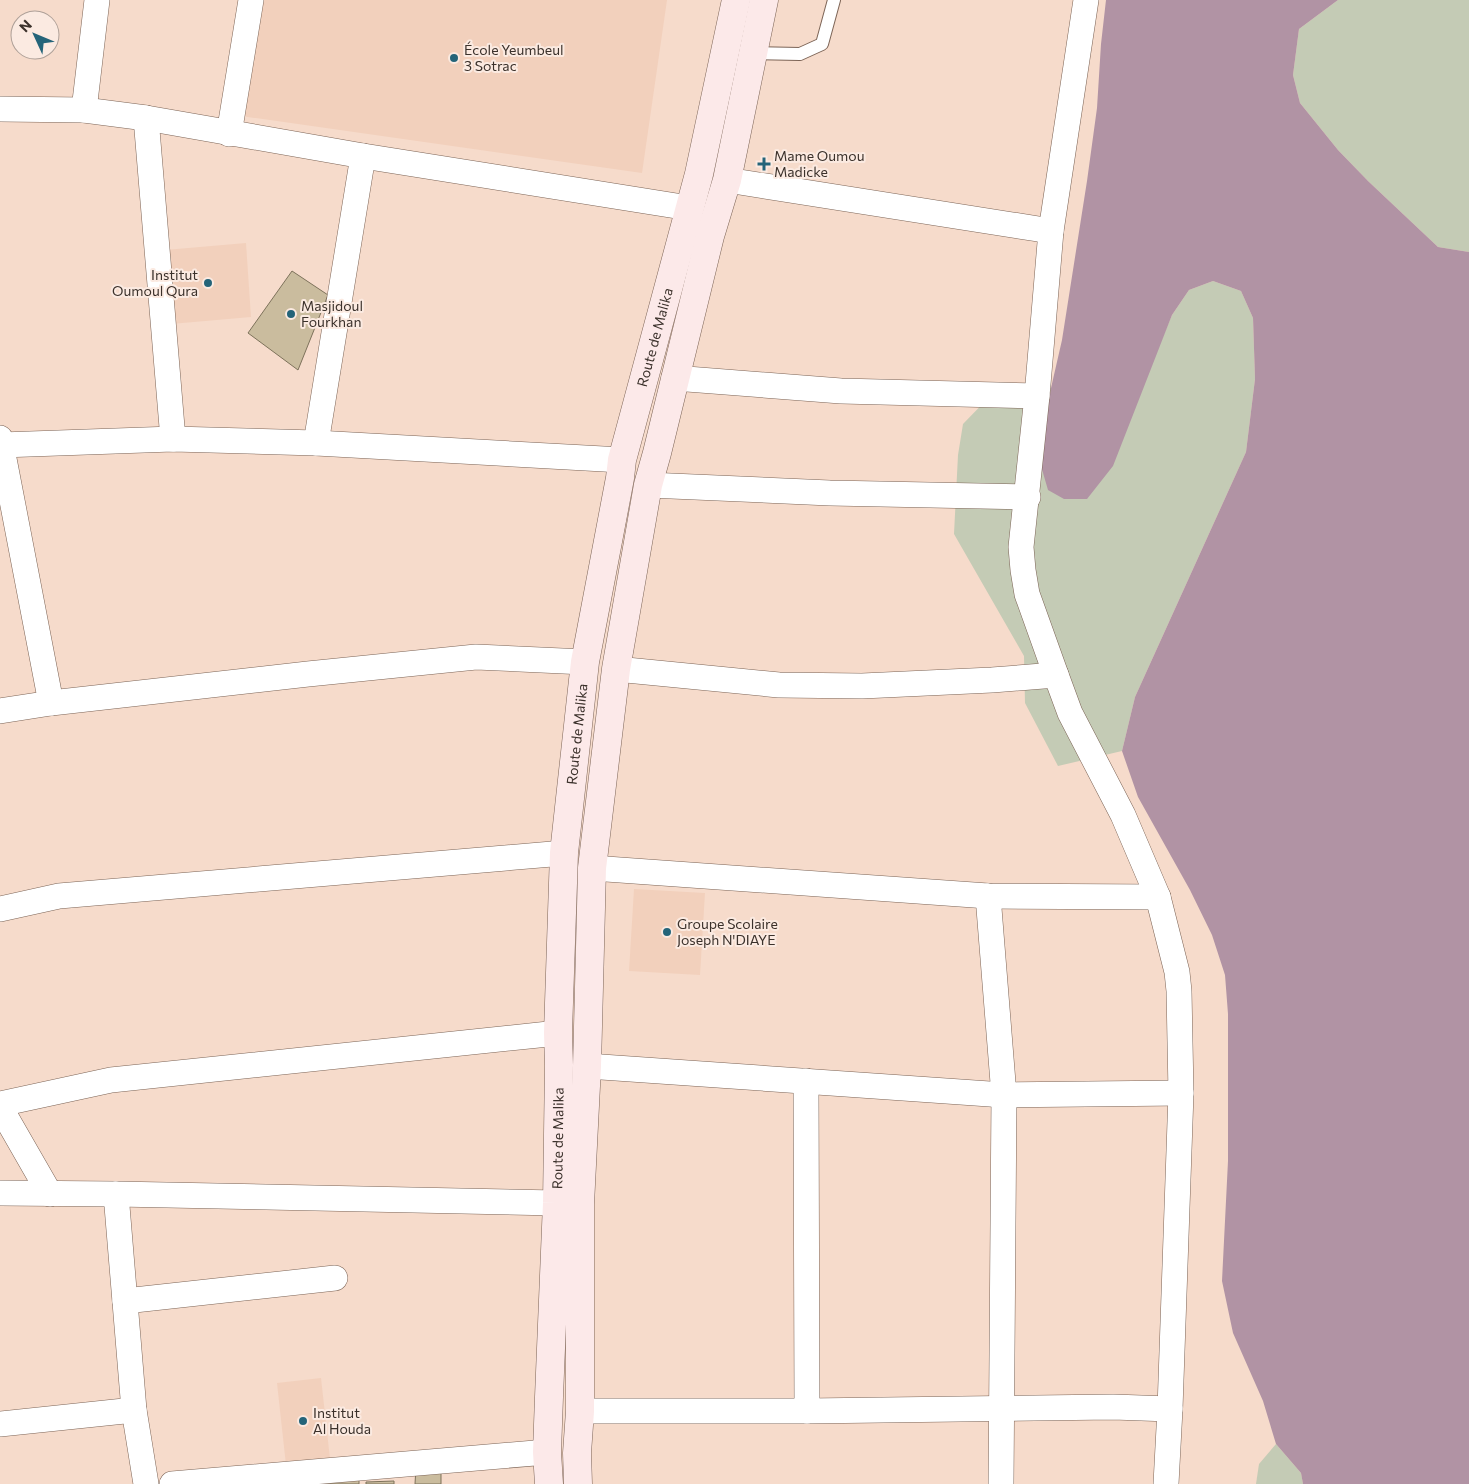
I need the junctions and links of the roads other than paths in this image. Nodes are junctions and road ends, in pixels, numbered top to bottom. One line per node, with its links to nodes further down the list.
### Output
1 (97, 0): 9 (street)
2 (251, 0): 11 (street)
3 (736, 0): 14 (main road, Route de Malika)
4 (764, 0): 7 (main road, Route de Malika)
5 (834, 0): 7 (lane)
6 (1086, 0): 15 (street)
7 (754, 53): 13 (main road, Route de Malika)
8 (0, 109): 9 (street)
9 (84, 110): 10 (street)
10 (146, 118): 11 (street); 18 (street)
11 (229, 134): 12 (street)
12 (363, 156): 14 (street); 20 (street)
13 (727, 180): 15 (street); 16 (main road, Route de Malika)
14 (689, 208): 21 (main road, Route de Malika)
15 (1051, 231): 17 (street)
16 (674, 378): 17 (street); 22 (main road, Route de Malika)
17 (1037, 396): 23 (street)
18 (173, 439): 19 (street); 20 (street)
19 (1, 441): 27 (street)
20 (316, 443): 21 (street)
21 (622, 460): 24 (main road, Route de Malika)
22 (648, 485): 23 (street); 25 (main road, Route de Malika)
23 (1028, 497): 26 (street)
24 (585, 662): 27 (street); 29 (main road, Route de Malika)
25 (616, 669): 26 (street); 30 (main road, Route de Malika)
26 (1056, 675): 32 (street)
27 (51, 703): 28 (street)
28 (0, 712)
29 (564, 853): 33 (street); 34 (main road, Route de Malika)
30 (592, 868): 31 (street); 35 (main road, Route de Malika)
31 (988, 896): 32 (street); 38 (street)
32 (1158, 897): 37 (street)
33 (0, 910)
34 (558, 1034): 39 (street); 43 (main road, Route de Malika)
35 (587, 1066): 36 (street); 49 (main road, Route de Malika)
36 (806, 1081): 38 (street); 50 (street)
37 (1181, 1093): 38 (street); 47 (street)
38 (1004, 1095): 46 (street)
39 (0, 1106): 41 (street)
40 (0, 1193): 41 (street)
41 (50, 1194): 42 (street)
42 (116, 1194): 43 (street); 45 (street)
43 (557, 1203): 52 (main road, Route de Malika)
44 (336, 1278): 45 (street)
45 (125, 1301): 48 (street)
46 (1002, 1409): 47 (street); 50 (street); 57 (street)
47 (1170, 1409): 58 (street)
48 (134, 1410): 51 (street); 53 (street)
49 (580, 1411): 50 (street); 56 (main road, Route de Malika)
50 (807, 1411)
51 (0, 1424)
52 (547, 1452): 54 (street); 55 (main road, Route de Malika)
53 (146, 1484)
54 (172, 1484)
55 (548, 1484)
56 (578, 1484)
57 (1001, 1484)
58 (1166, 1484)

